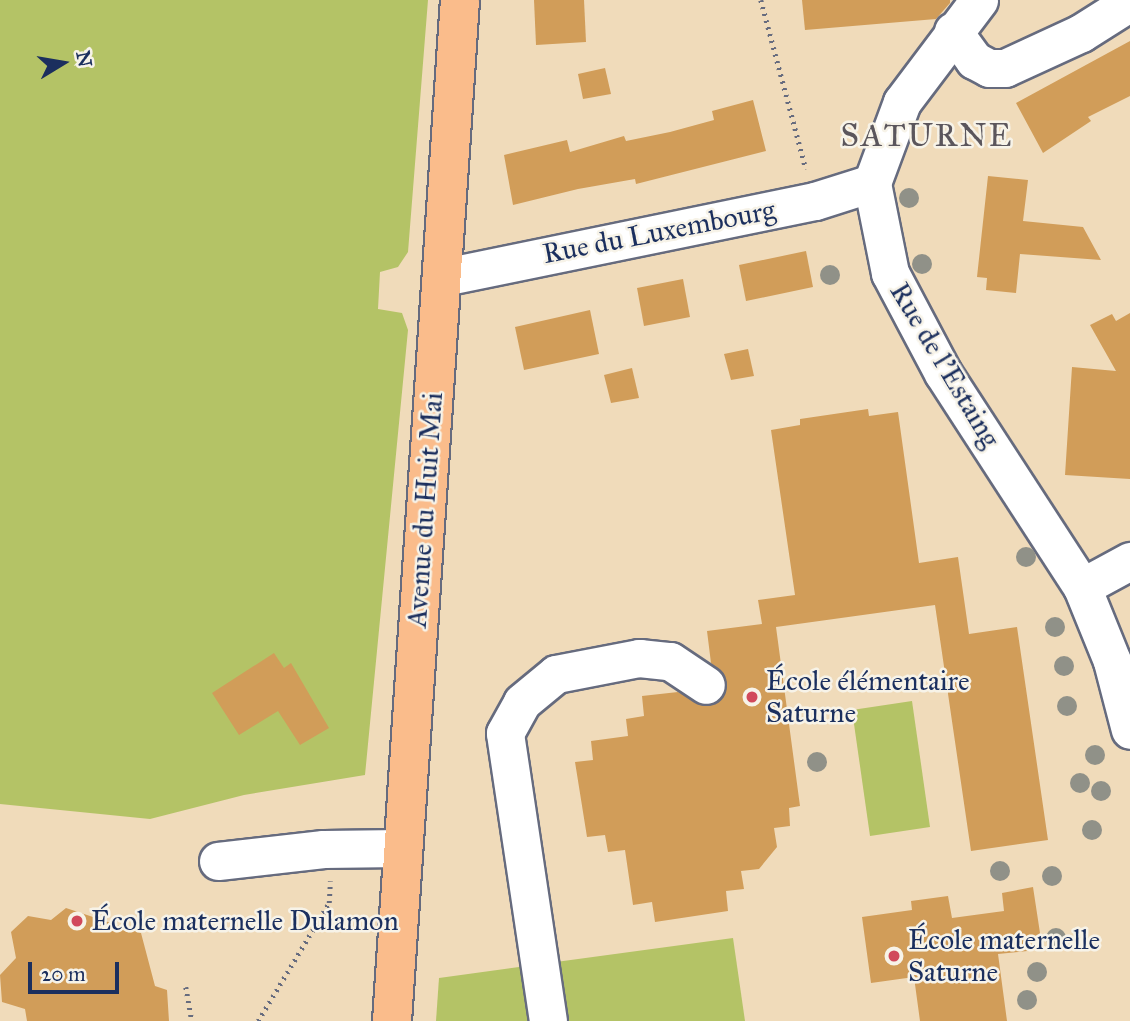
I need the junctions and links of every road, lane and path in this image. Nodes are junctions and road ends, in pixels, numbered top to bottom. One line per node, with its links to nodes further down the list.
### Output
1 (460, 0): 8 (main road, Avenue du Huit Mai)
2 (761, 0): 7 (path)
3 (979, 0): 5 (street)
4 (1130, 2): 5 (street)
5 (953, 31): 6 (street)
6 (872, 183): 7 (street, Rue du Luxembourg); 10 (street, Rue de l'Estaing)
7 (815, 201): 8 (street, Rue du Luxembourg)
8 (444, 277): 13 (main road, Avenue du Huit Mai)
9 (1130, 561): 10 (street)
10 (1082, 587): 12 (street, Rue de l'Estaing)
11 (706, 685): 20 (street)
12 (1130, 730)
13 (401, 848): 14 (street); 19 (main road, Avenue du Huit Mai)
14 (331, 849): 15 (street); 18 (path)
15 (218, 861)
16 (186, 987): 17 (path)
17 (192, 1021)
18 (258, 1021)
19 (392, 1021)
20 (548, 1021)

